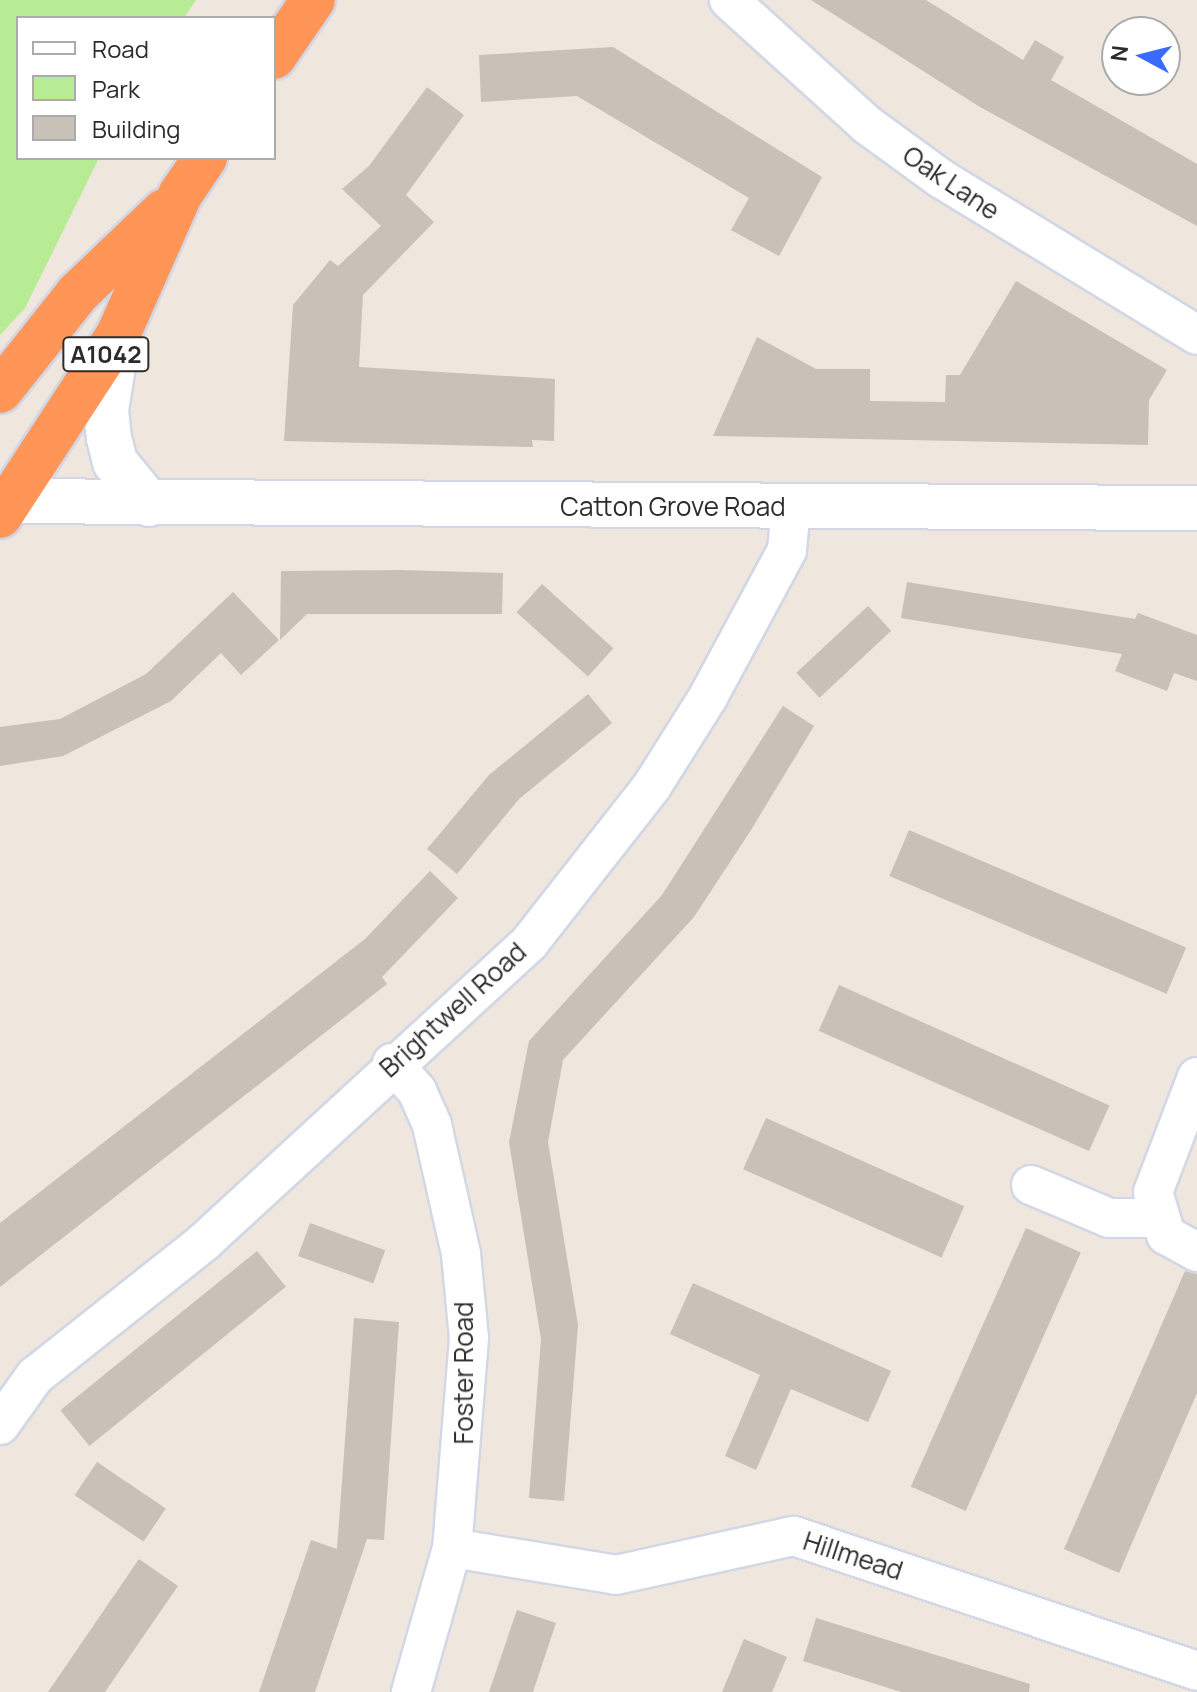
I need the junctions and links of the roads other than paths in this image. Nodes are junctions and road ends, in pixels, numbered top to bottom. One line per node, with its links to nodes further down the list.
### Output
1 (313, 0): 3 (highway)
2 (729, 0): 7 (street, Oak Lane)
3 (276, 54)
4 (204, 160): 5 (highway, A1042)
5 (180, 195): 6 (highway, A1042); 8 (highway, A1042)
6 (118, 335): 9 (street); 10 (highway, A1042)
7 (1197, 335)
8 (0, 391)
9 (149, 504): 10 (street, Catton Grove Road); 11 (street, Catton Grove Road)
10 (4, 506)
11 (791, 507): 12 (street, Catton Grove Road); 13 (street, Brightwell Road)
12 (1197, 508)
13 (392, 1063): 18 (street, Brightwell Road); 19 (street, Foster Road)
14 (1197, 1077): 16 (street)
15 (1031, 1185): 16 (street)
16 (1158, 1218): 17 (street)
17 (1197, 1252)
18 (0, 1425)
19 (452, 1548): 20 (street, Hillmead); 21 (street, Foster Road)
20 (1197, 1671)
21 (411, 1692)

